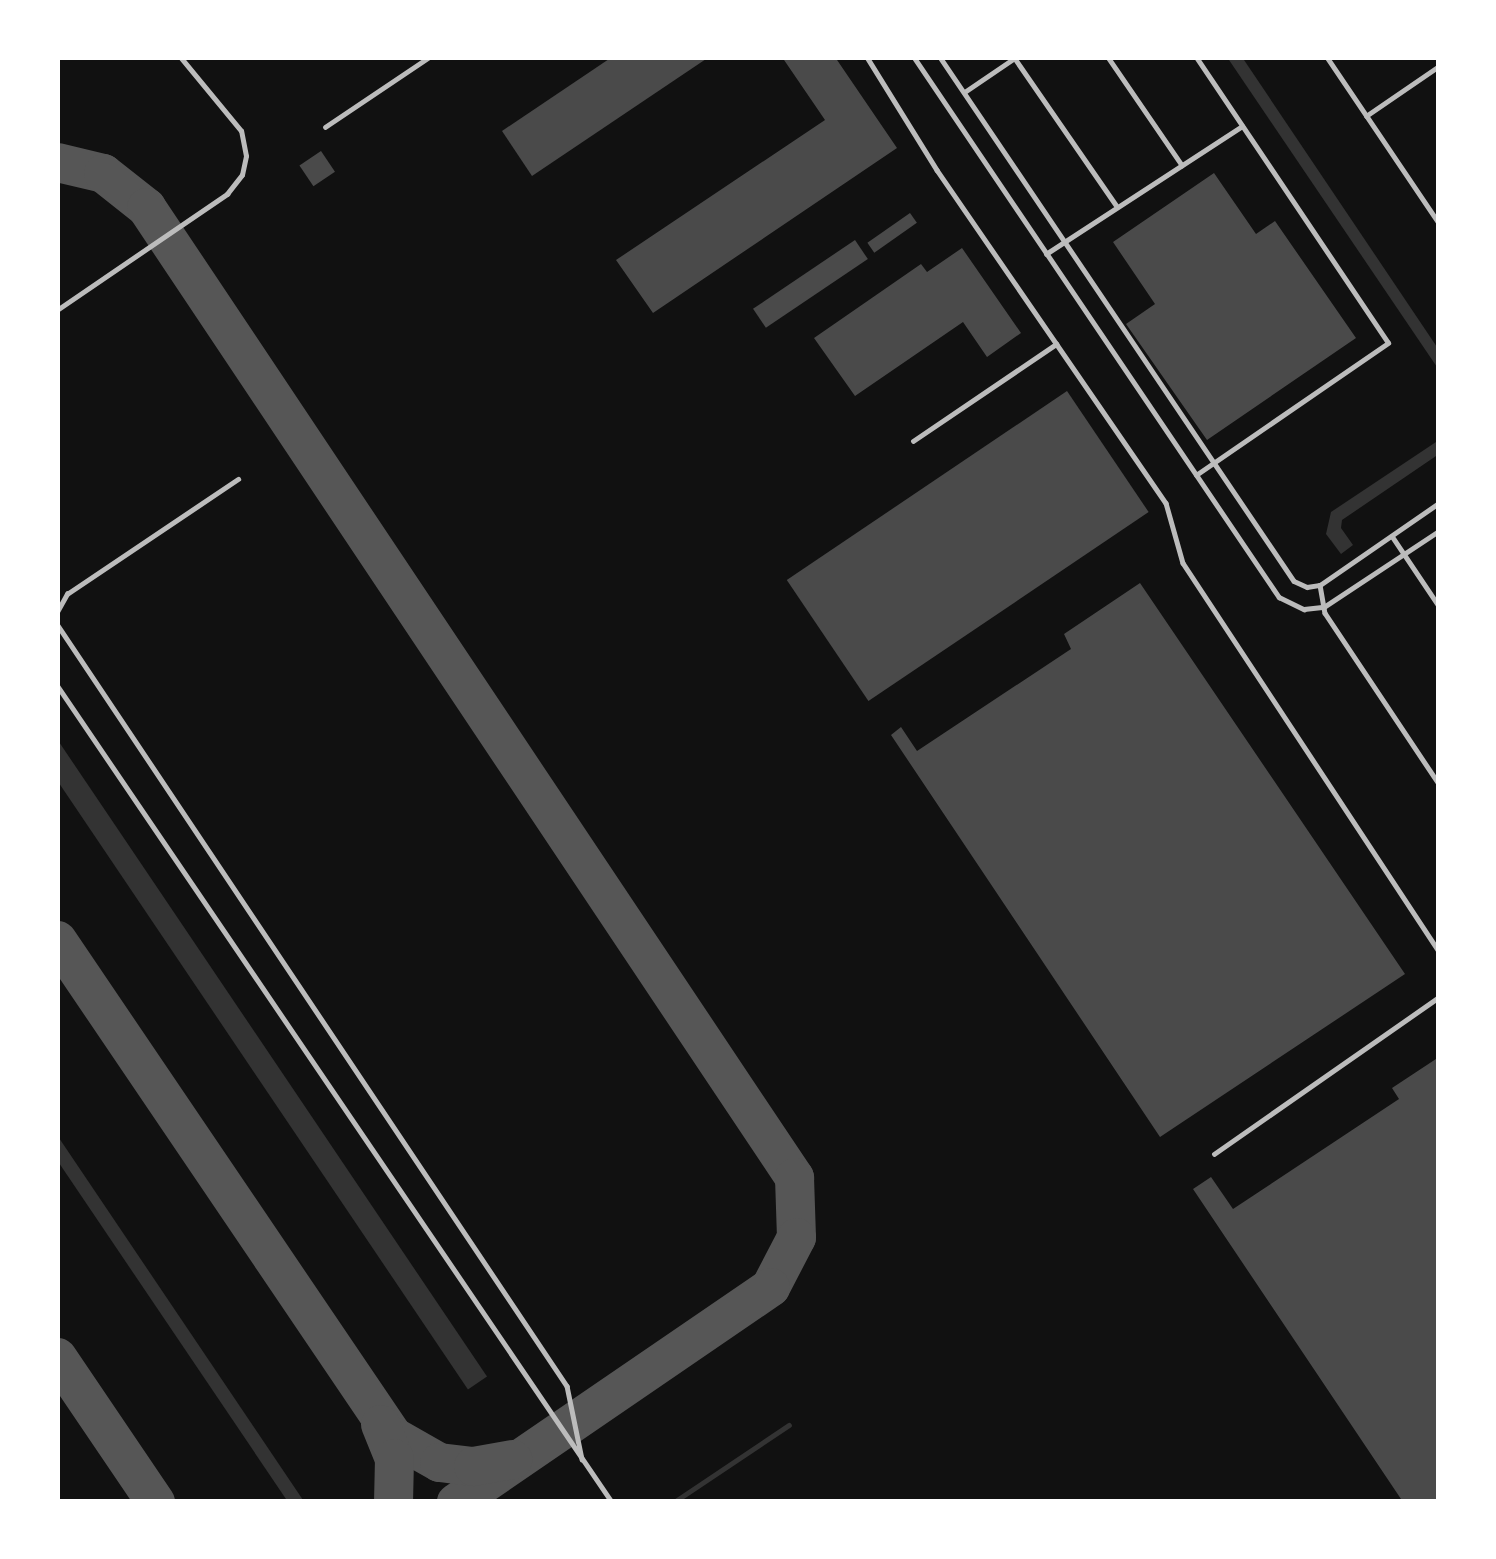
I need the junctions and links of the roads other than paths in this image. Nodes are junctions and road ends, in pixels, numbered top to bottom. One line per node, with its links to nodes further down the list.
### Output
1 (180, 57): 20 (lane)
2 (429, 57): 14 (lane)
3 (867, 57): 21 (lane)
4 (914, 57): 19 (lane)
5 (940, 57): 11 (lane)
6 (1015, 57): 11 (lane); 16 (lane)
7 (1108, 57): 15 (lane)
8 (1196, 57): 13 (lane)
9 (1327, 57): 12 (lane)
10 (1439, 66): 12 (lane)
11 (964, 93): 18 (lane)
12 (1366, 116): 17 (lane)
13 (1242, 126): 15 (lane); 23 (lane)
14 (325, 128)
15 (1182, 165): 16 (lane)
16 (1118, 207): 18 (lane)
17 (1439, 223)
18 (1064, 242): 19 (lane); 23 (lane)
19 (1046, 254): 24 (lane)
20 (57, 310)
21 (1056, 344): 22 (lane); 38 (lane)
22 (913, 441)
23 (1213, 464): 24 (lane); 31 (lane)
24 (1196, 475): 33 (lane)
25 (238, 479): 34 (lane)
26 (1436, 505): 27 (lane); 29 (lane)
27 (1439, 515)
28 (1439, 530): 30 (lane)
29 (1392, 536): 30 (lane); 31 (lane)
30 (1404, 555): 32 (lane); 33 (lane)
31 (1320, 585): 33 (lane)
32 (1439, 606)
33 (1324, 608): 37 (lane)
34 (57, 612)
35 (57, 624): 41 (lane)
36 (57, 685): 41 (lane)
37 (1439, 784)
38 (1439, 951)
39 (1439, 997): 40 (lane)
40 (1214, 1154)
41 (582, 1459): 42 (lane)
42 (612, 1502)

